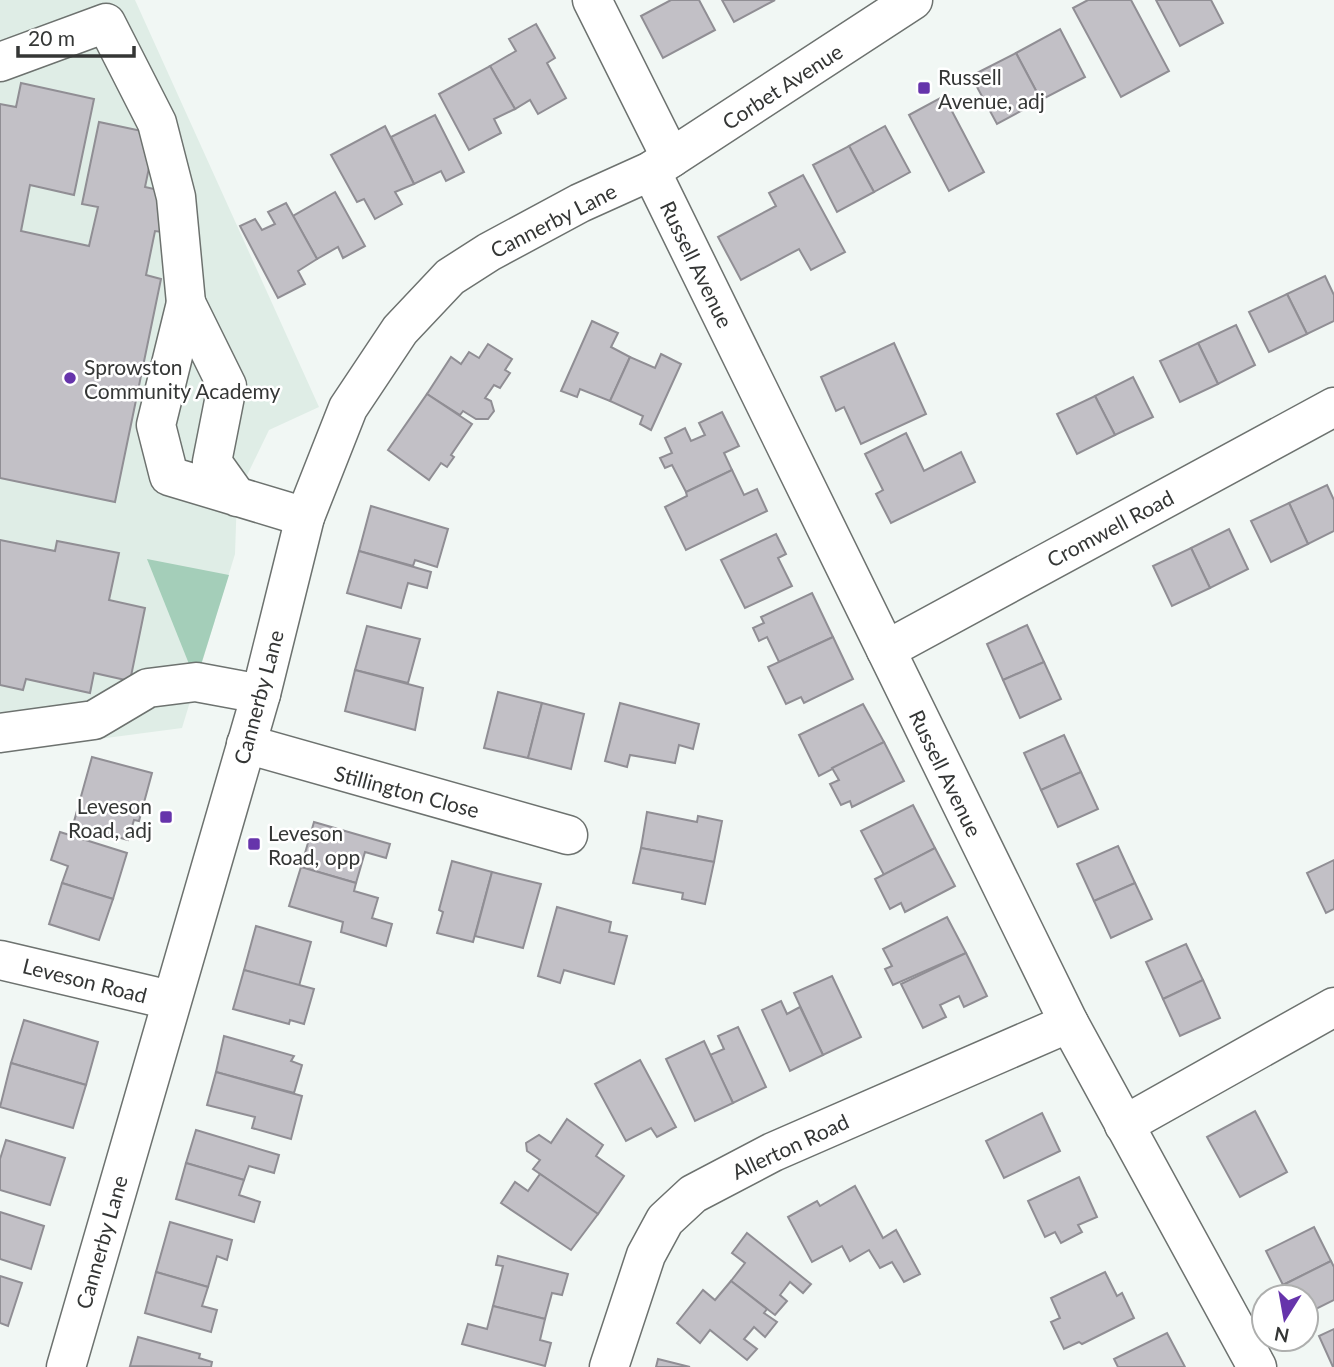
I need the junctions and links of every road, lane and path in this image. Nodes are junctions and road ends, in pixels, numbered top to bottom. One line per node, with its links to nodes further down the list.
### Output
1 (592, 0): 4 (street, Russell Avenue)
2 (913, 0): 4 (street, Corbet Avenue)
3 (0, 62): 5 (street)
4 (661, 165): 8 (street, Cannerby Lane); 9 (street, Russell Avenue)
5 (186, 303): 7 (street); 7 (street)
6 (1334, 407): 9 (street, Cromwell Road)
7 (237, 497): 8 (street)
8 (304, 517): 10 (street, Cannerby Lane)
9 (886, 650): 17 (street, Russell Avenue)
10 (261, 694): 11 (street); 12 (street, Cannerby Lane)
11 (0, 733)
12 (246, 744): 13 (street, Stillington Close); 15 (street, Cannerby Lane)
13 (568, 835)
14 (0, 960): 15 (street, Leveson Road)
15 (170, 1000): 19 (street, Cannerby Lane)
16 (1334, 1007): 18 (street)
17 (1069, 1023): 18 (street, Russell Avenue); 20 (street, Allerton Road)
18 (1124, 1125): 21 (street, Russell Avenue)
19 (66, 1367)
20 (609, 1367)
21 (1256, 1367)

